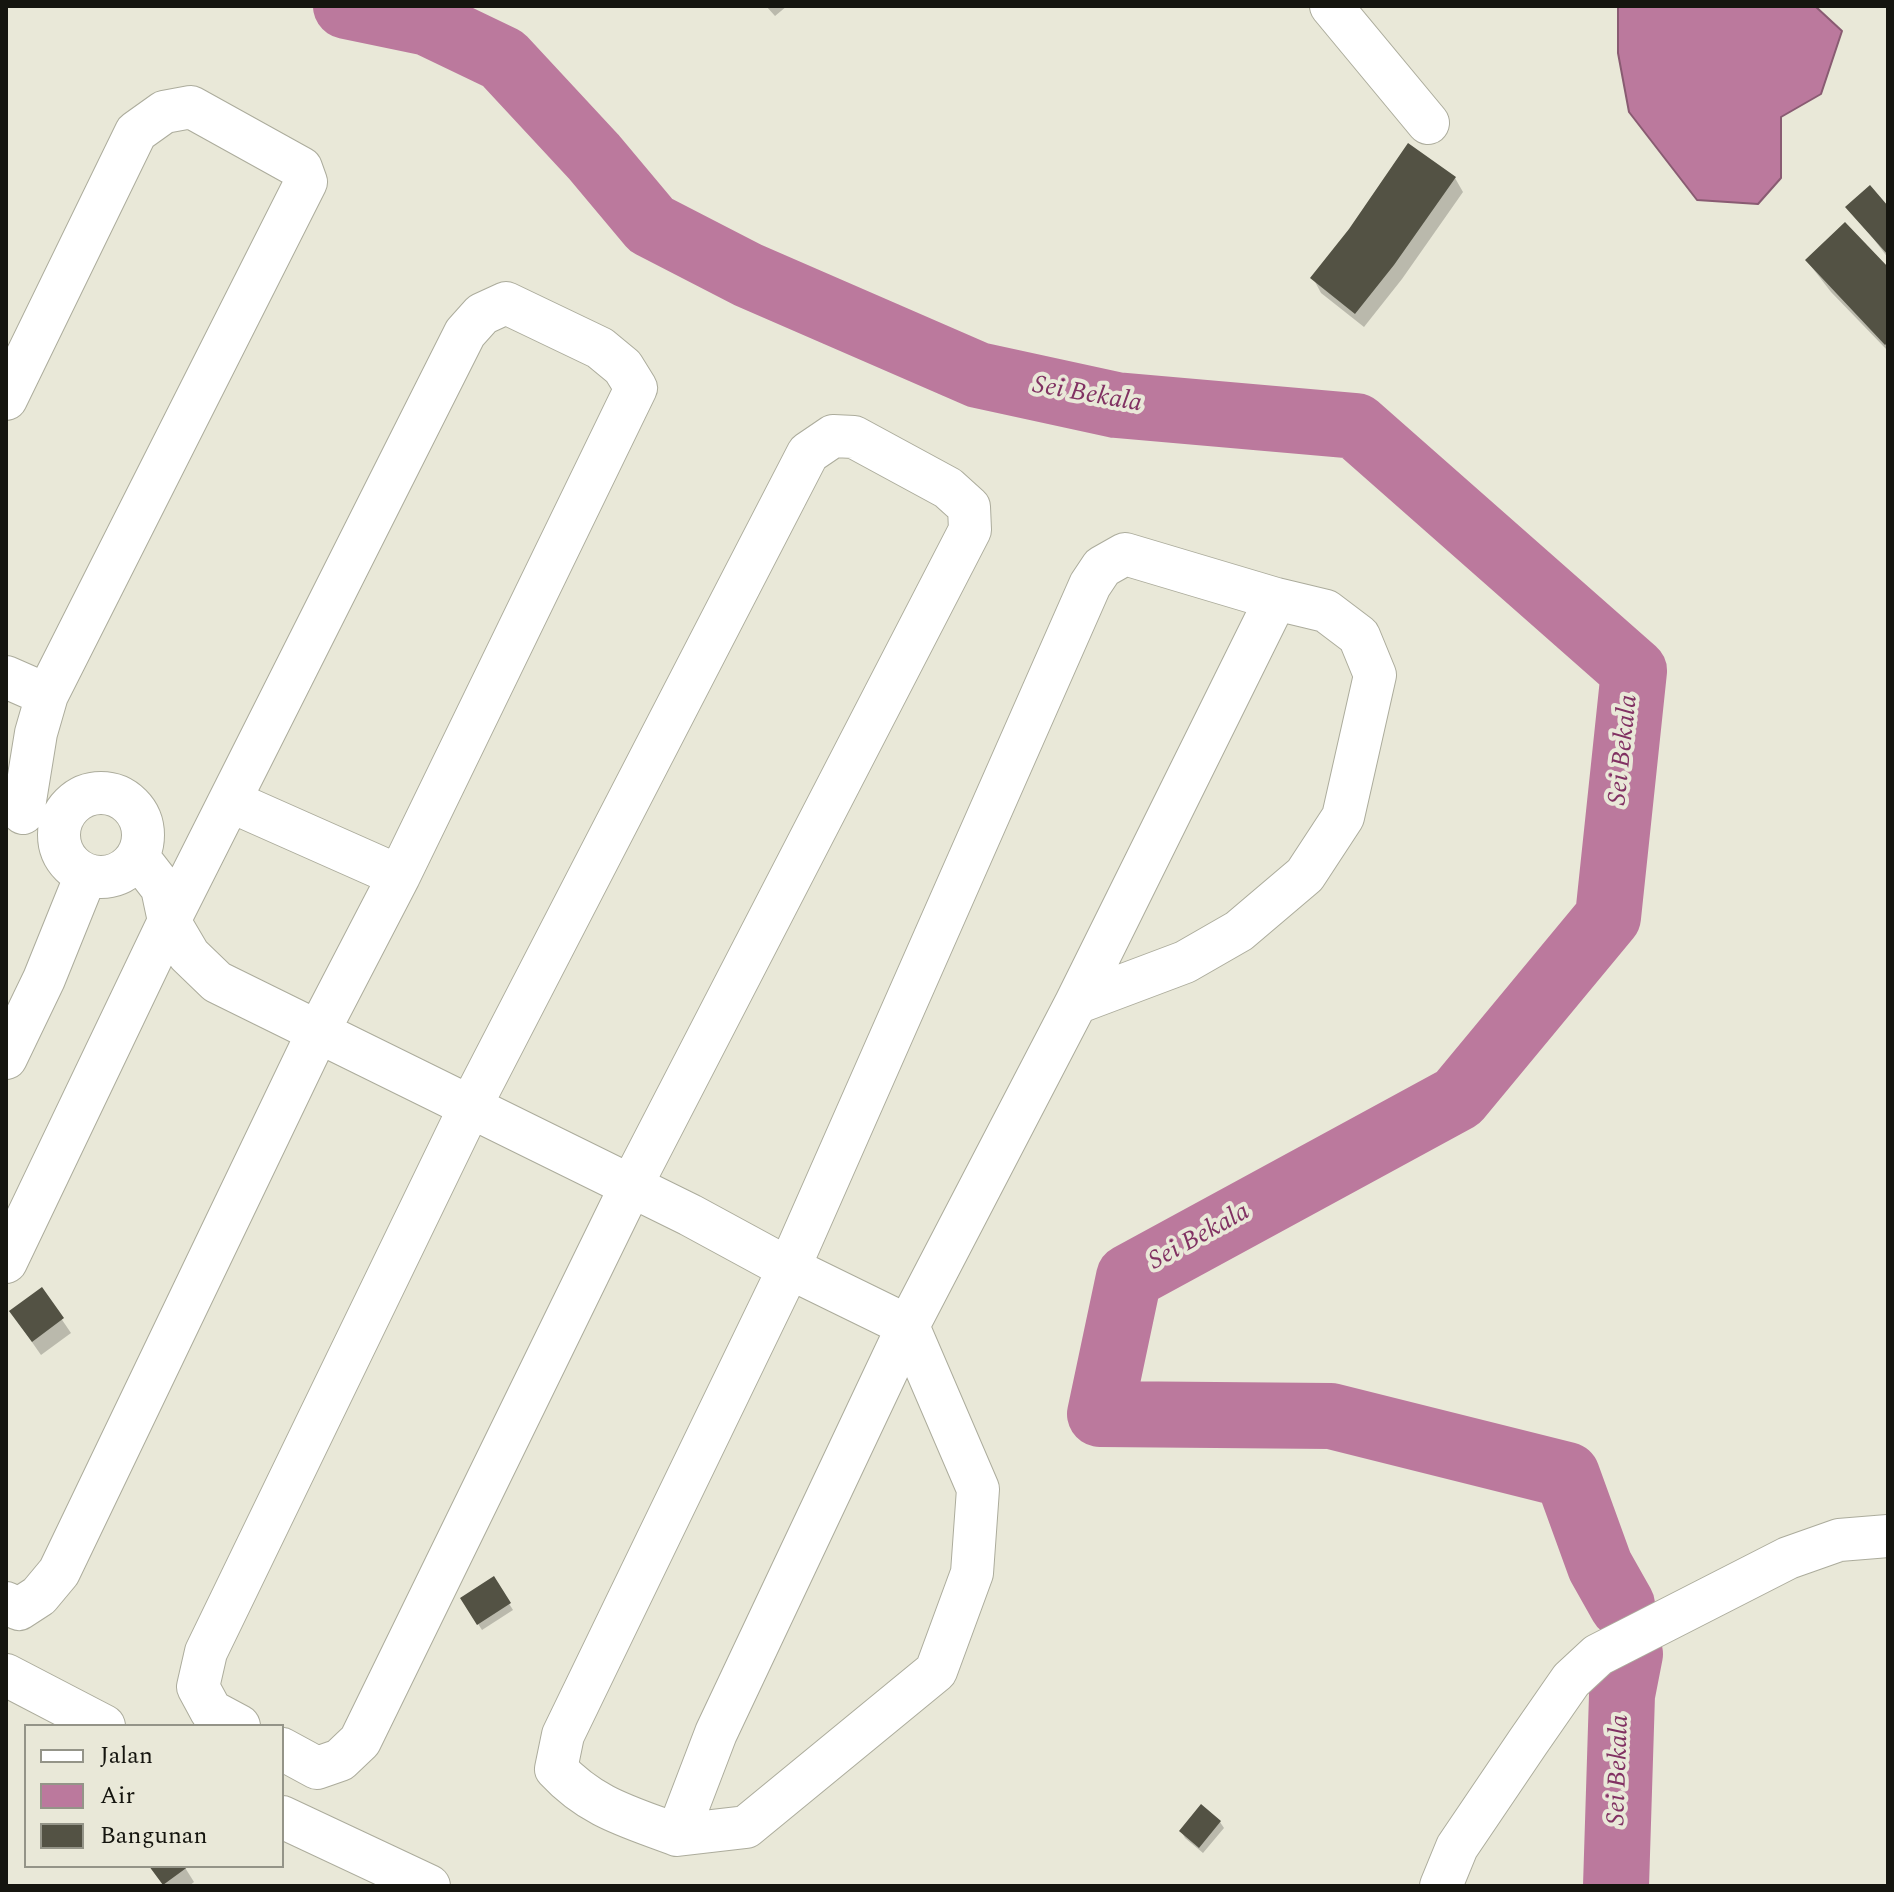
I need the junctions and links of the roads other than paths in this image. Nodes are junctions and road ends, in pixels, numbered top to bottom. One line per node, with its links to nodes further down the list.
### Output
1 (1331, 6): 2 (street)
2 (1428, 123)
3 (6, 399): 6 (street)
4 (1276, 599): 13 (street); 13 (street); 19 (street)
5 (6, 677): 6 (street)
6 (47, 695): 8 (street)
7 (230, 801): 11 (street); 11 (street); 12 (street)
8 (30, 819): 9 (street); 10 (street)
9 (138, 857): 10 (street); 12 (street)
10 (86, 875): 15 (street)
11 (399, 876): 14 (street)
12 (169, 921): 14 (street); 18 (street)
13 (1076, 1003): 20 (street)
14 (318, 1032): 16 (street); 22 (street)
15 (6, 1058)
16 (470, 1107): 17 (street); 17 (street); 25 (street)
17 (631, 1186): 19 (street); 26 (street)
18 (6, 1262)
19 (789, 1268): 20 (street); 28 (street)
20 (908, 1326): 28 (street); 28 (street)
21 (1888, 1536): 30 (street)
22 (6, 1603)
23 (6, 1675): 24 (street)
24 (100, 1724)
25 (235, 1724)
26 (284, 1750)
27 (284, 1818): 29 (street)
28 (677, 1835)
29 (429, 1886)
30 (1441, 1886)

